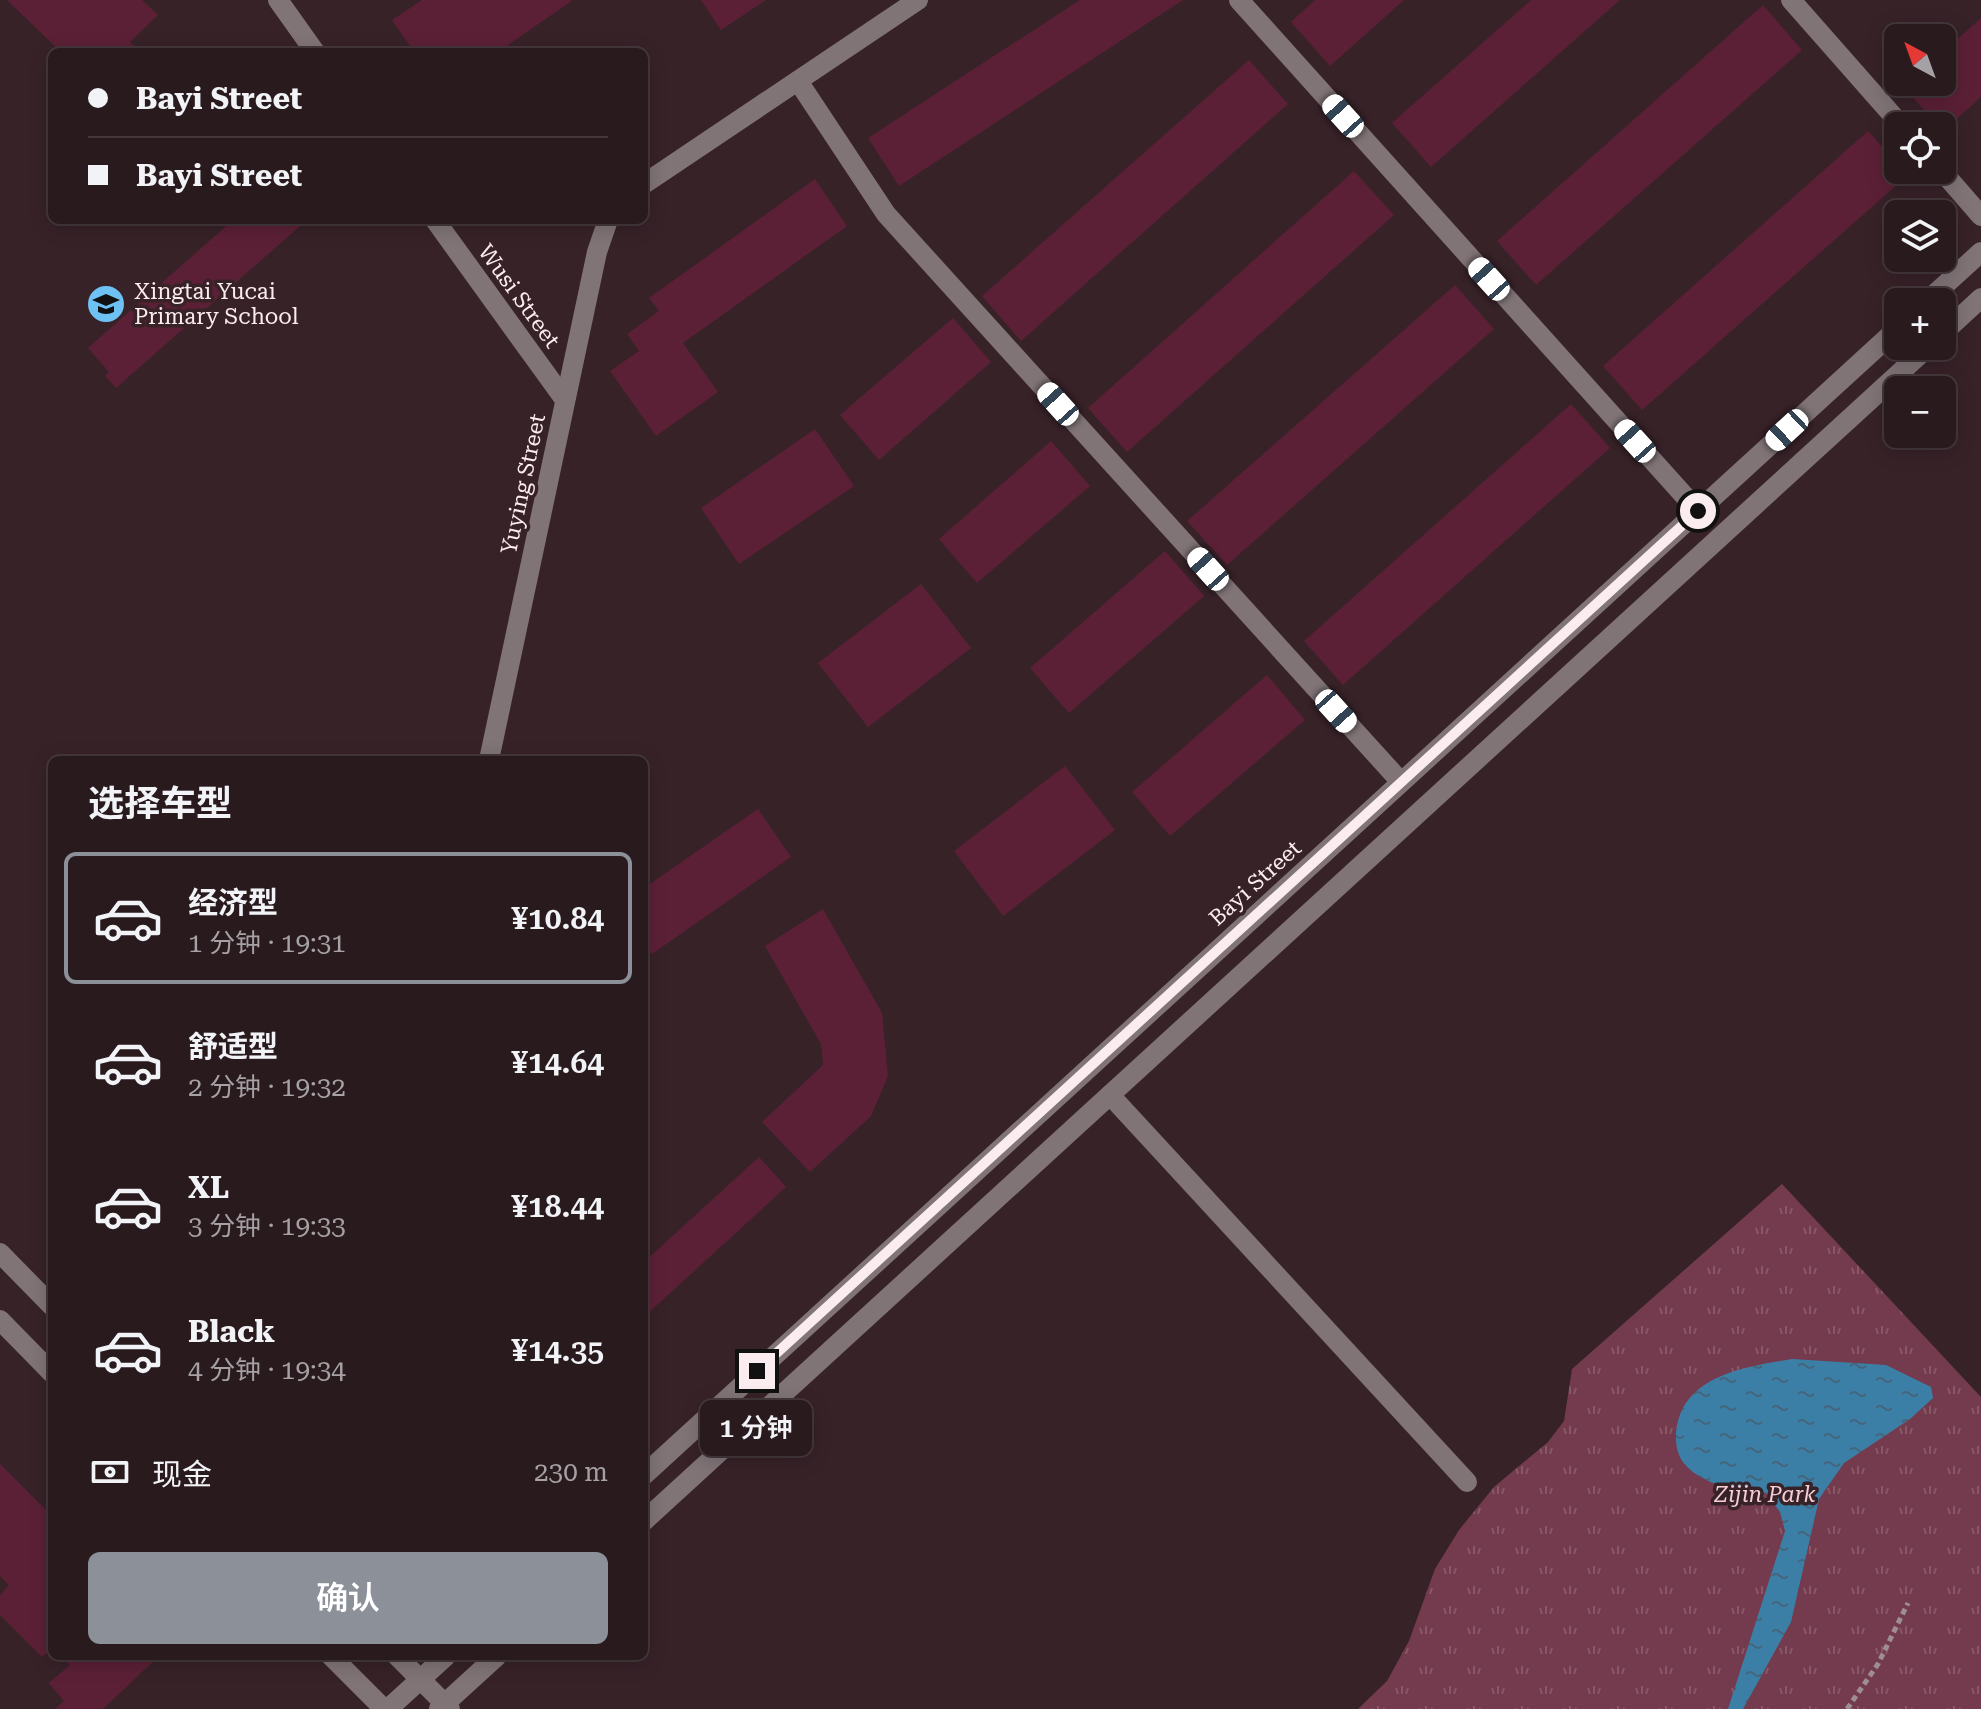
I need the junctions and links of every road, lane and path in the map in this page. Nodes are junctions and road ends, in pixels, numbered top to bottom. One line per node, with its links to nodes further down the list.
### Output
1 (278, 0): 5 (street)
2 (918, 0): 6 (street)
3 (1239, 0): 20 (street)
4 (1791, 0): 7 (street)
5 (312, 48)
6 (798, 81): 8 (street); 22 (street)
7 (1890, 112)
8 (648, 181)
9 (1953, 184): 10 (street)
10 (1981, 216)
11 (438, 224): 19 (street, Wusi Street)
12 (607, 224): 19 (street, Yuying Street)
13 (1981, 252): 14 (street)
14 (1941, 288)
15 (1981, 298): 16 (street)
16 (1956, 321)
17 (1884, 341): 20 (street, Bayi Street)
18 (1914, 360): 23 (street)
19 (565, 400): 21 (street, Yuying Street)
20 (1698, 511): 22 (street, Bayi Street)
21 (490, 756)
22 (1401, 782): 28 (street, Bayi Street)
23 (1110, 1095): 29 (street); 30 (street)
24 (0, 1253): 25 (street)
25 (48, 1302)
26 (0, 1320): 27 (street)
27 (48, 1369)
28 (648, 1471)
29 (1467, 1482)
30 (648, 1517)
31 (1908, 1603): 39 (path)
32 (335, 1660): 38 (street)
33 (401, 1660): 36 (street)
34 (442, 1660): 36 (street)
35 (493, 1660): 37 (street)
36 (421, 1679): 37 (street); 38 (street)
37 (444, 1707)
38 (386, 1709)
39 (1847, 1709)

